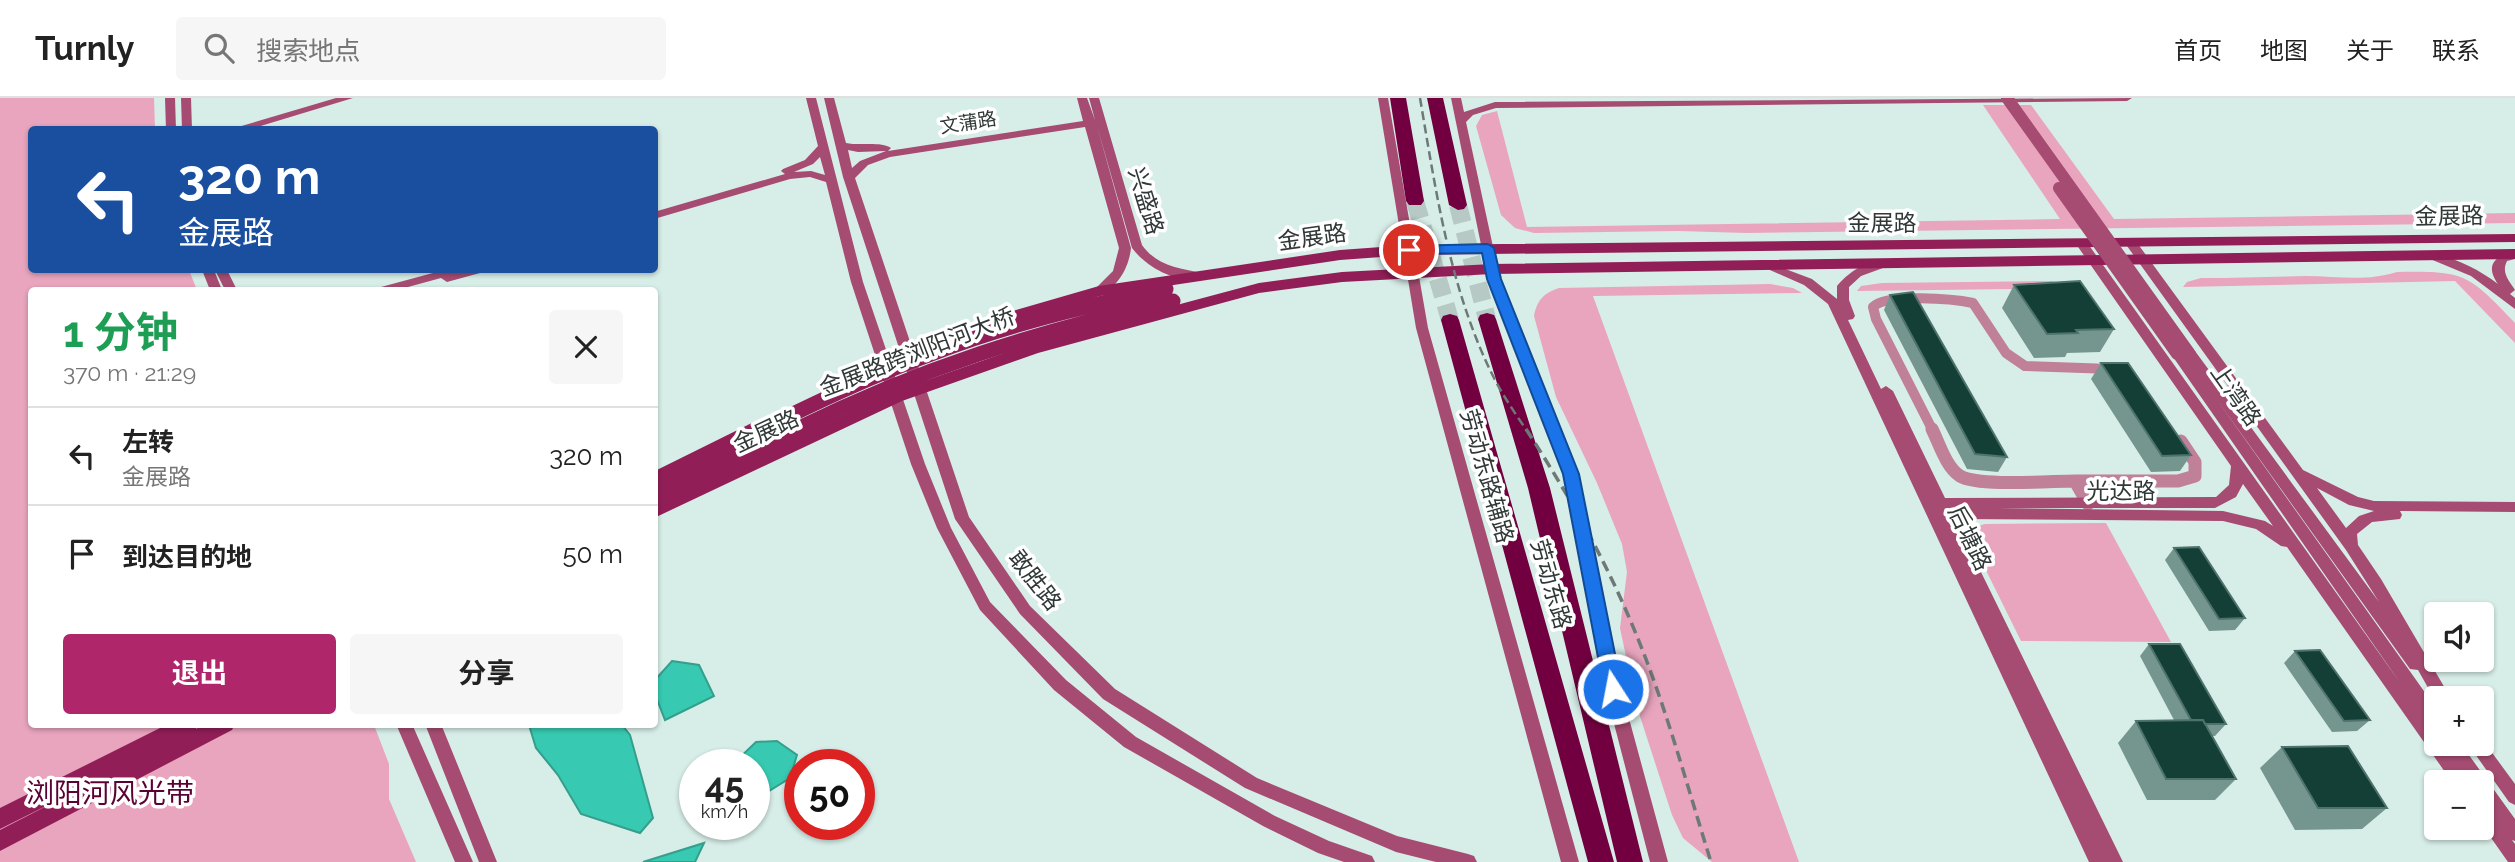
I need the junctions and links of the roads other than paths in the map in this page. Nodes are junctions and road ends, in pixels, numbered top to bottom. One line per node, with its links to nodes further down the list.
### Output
1 (170, 98): 20 (main road)
2 (186, 98): 21 (main road)
3 (348, 98): 22 (main road)
4 (362, 98): 23 (main road)
5 (811, 98): 25 (main road)
6 (829, 98): 24 (main road, 敢胜路)
7 (1082, 98): 18 (main road, 兴盛路)
8 (1094, 98): 18 (main road, 兴盛路)
9 (1383, 98): 36 (main road, 劳动东路辅路)
10 (1398, 98): 28 (highway)
11 (1435, 98): 29 (highway)
12 (1456, 98): 19 (main road)
13 (1475, 98): 14 (main road)
14 (1794, 98)
15 (1996, 98): 58 (main road, 上湾路, bridge)
16 (2007, 98): 58 (main road, 上湾路, bridge)
17 (2127, 98): 19 (main road)
18 (1094, 119): 24 (main road, 文蒲路); 26 (main road, 文蒲路); 48 (main road, 兴盛路); 52 (main road, 兴盛路)
19 (1461, 122): 35 (main road)
20 (172, 126)
21 (187, 126)
22 (247, 126)
23 (264, 126)
24 (842, 145): 26 (main road, 敢胜路)
25 (822, 147): 27 (main road); 30 (main road)
26 (849, 177): 59 (main road, 敢胜路)
27 (831, 180): 31 (main road); 60 (main road)
28 (1415, 201)
29 (1458, 205)
30 (658, 210)
31 (658, 215)
32 (2515, 238): 33 (main road, 金展路)
33 (2131, 243): 34 (main road, 金展路); 39 (main road, 上湾路)
34 (2082, 244): 35 (main road, 金展路); 40 (main road, 上湾路)
35 (1488, 248): 36 (main road, 金展路); 43 (main road)
36 (1409, 250): 44 (main road, 金展路); 47 (main road, 劳动东路辅路)
37 (2515, 255): 38 (main road, 金展路); 54 (main road)
38 (2424, 256): 39 (main road, 金展路); 55 (main road)
39 (2143, 260): 40 (main road, 金展路); 66 (main road, 上湾路)
40 (2094, 261): 41 (main road, 金展路); 65 (main road, 上湾路)
41 (1880, 265): 42 (main road, 金展路); 72 (main road, 后塘路)
42 (1767, 266): 43 (main road, 金展路); 72 (main road, 后塘路)
43 (1492, 269): 47 (main road, 金展路); 101 (main road)
44 (1251, 270): 48 (main road, 金展路); 53 (main road, 金展路)
45 (445, 273): 49 (main road)
46 (465, 273): 50 (main road)
47 (1412, 273): 51 (main road, 金展路); 98 (main road, 劳动东路辅路)
48 (1199, 276): 52 (main road, 金展路)
49 (396, 287)
50 (416, 287)
51 (1259, 288): 53 (main road, 金展路); 62 (main road, 金展路)
52 (1099, 291): 59 (main road, 金展路)
53 (1169, 295): 68 (main road, 金展路跨浏阳河大桥, bridge); 70 (main road, 金展路跨浏阳河大桥, bridge)
54 (2515, 297)
55 (2515, 305)
56 (1487, 319): 100 (highway, 劳动东路)
57 (1450, 320): 99 (highway, 劳动东路)
58 (2183, 354): 78 (main road, 上湾路); 80 (main road, 上湾路)
59 (907, 356): 60 (main road, 金展路); 62 (main road, 敢胜路)
60 (886, 364): 63 (main road); 67 (main road, 金展路)
61 (2123, 371): 69 (street)
62 (919, 390): 63 (main road, 金展路); 97 (main road, 敢胜路)
63 (896, 397): 74 (main road, 金展路); 96 (main road)
64 (2172, 428): 69 (street)
65 (2235, 462): 71 (main road, 光达路); 77 (main road, 上湾路)
66 (2294, 468): 73 (main road); 76 (main road, 上湾路)
67 (658, 469)
68 (658, 480)
69 (2076, 481): 71 (street)
70 (658, 498)
71 (2088, 504): 72 (main road, 光达路)
72 (1937, 508): 77 (main road, 光达路); 102 (main road, 后塘路); 103 (main road, 后塘路)
73 (2515, 508)
74 (658, 509)
75 (2515, 517): 76 (main road)
76 (2351, 546): 79 (main road, 上湾路)
77 (2299, 553): 86 (main road, 上湾路)
78 (2433, 686)
79 (2436, 686)
80 (2424, 704)
81 (180, 728): 89 (main road)
82 (217, 728): 92 (main road)
83 (406, 728): 94 (main road)
84 (435, 728): 95 (main road)
85 (2485, 756): 87 (main road)
86 (2452, 770)
87 (2515, 797)
88 (2494, 804): 91 (main road)
89 (0, 819)
90 (2494, 829): 93 (main road)
91 (2515, 833)
92 (0, 841)
93 (2515, 858)
94 (464, 862)
95 (488, 862)
96 (1366, 862)
97 (1468, 862)
98 (1570, 862)
99 (1601, 862)
100 (1630, 862)
101 (1659, 862)
102 (2098, 862)
103 (2114, 862)

